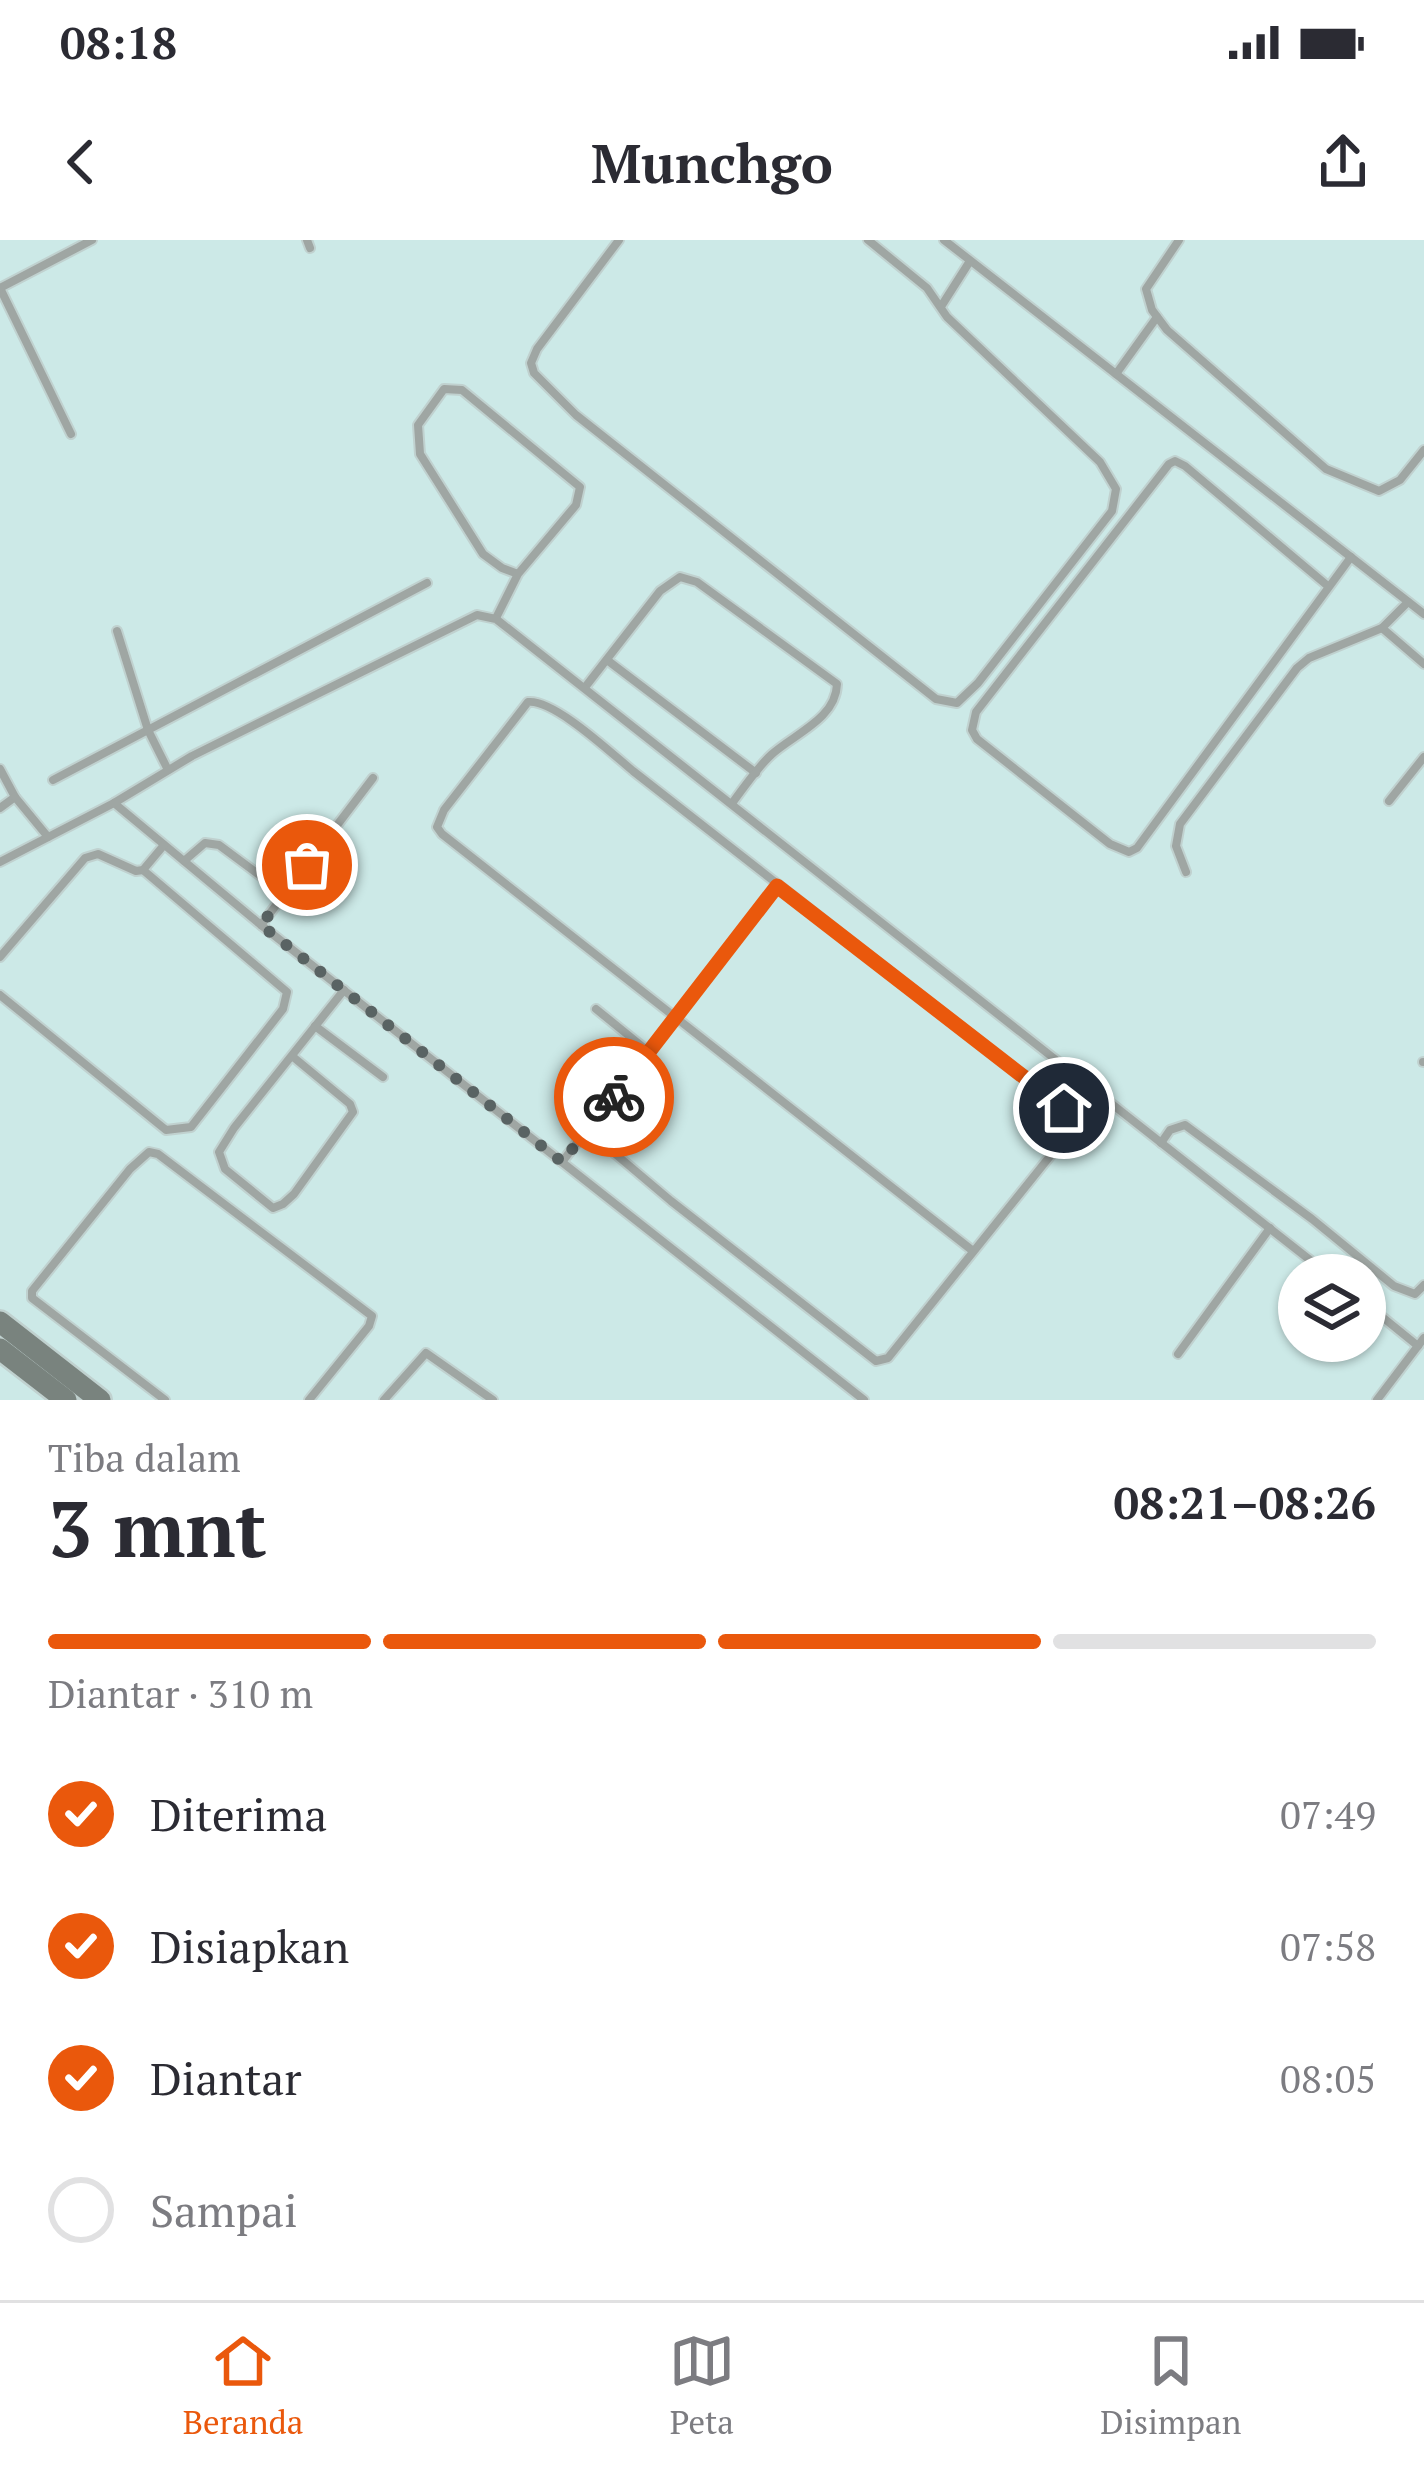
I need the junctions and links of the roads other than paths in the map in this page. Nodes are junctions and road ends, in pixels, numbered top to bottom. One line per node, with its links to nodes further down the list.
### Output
1 (92, 240): 7 (lane)
2 (619, 240): 8 (lane)
3 (868, 240): 8 (lane)
4 (944, 240): 6 (lane)
5 (1179, 240): 9 (lane)
6 (970, 261): 8 (lane); 10 (lane)
7 (0, 288): 11 (lane)
8 (942, 305)
9 (1157, 317): 10 (lane); 12 (lane)
10 (1116, 374): 13 (lane)
11 (71, 434)
12 (1424, 450)
13 (1351, 557): 16 (lane); 17 (lane)
14 (518, 574): 14 (lane); 19 (lane)
15 (427, 583): 25 (lane)
16 (1329, 586): 16 (lane)
17 (1408, 602): 18 (lane); 20 (lane)
18 (1424, 614)
19 (496, 619): 24 (lane); 28 (lane)
20 (1382, 628): 23 (lane); 42 (lane)
21 (118, 631): 25 (lane)
22 (607, 660): 24 (lane); 29 (lane); 29 (lane)
23 (1424, 664)
24 (586, 686): 34 (lane)
25 (148, 730): 28 (lane); 31 (lane)
26 (1424, 757): 33 (lane)
27 (0, 769): 32 (lane)
28 (168, 770): 35 (lane)
29 (756, 773): 34 (lane)
30 (374, 778): 44 (lane)
31 (53, 780)
32 (15, 797): 36 (lane); 37 (lane)
33 (1389, 801)
34 (733, 802): 56 (lane)
35 (114, 803): 37 (lane); 38 (lane)
36 (0, 808)
37 (48, 837): 40 (lane)
38 (164, 845): 39 (lane); 41 (lane)
39 (184, 861): 44 (lane); 45 (lane)
40 (0, 862)
41 (143, 870): 46 (lane); 48 (lane)
42 (1186, 872)
43 (777, 886): 50 (lane); 50 (lane); 59 (lane)
44 (285, 894): 45 (lane)
45 (261, 925): 47 (lane)
46 (0, 957)
47 (344, 990): 51 (lane); 57 (lane)
48 (0, 995)
49 (596, 1009): 52 (lane)
50 (678, 1016): 52 (lane); 59 (lane)
51 (315, 1027): 53 (lane); 54 (lane)
52 (649, 1052): 55 (lane)
53 (292, 1056): 53 (lane)
54 (383, 1078)
55 (587, 1130): 57 (lane); 59 (lane)
56 (1161, 1142): 58 (lane); 61 (lane)
57 (562, 1162): 75 (lane)
58 (1270, 1228): 60 (lane); 66 (lane)
59 (973, 1251)
60 (1303, 1254)
61 (1424, 1285)
62 (1386, 1318): 64 (lane)
63 (0, 1322): 69 (street)
64 (1421, 1342): 76 (lane)
65 (0, 1349): 68 (street)
66 (1178, 1354)
67 (151, 1390): 70 (lane); 71 (lane); 72 (lane)
68 (66, 1400)
69 (100, 1400)
70 (142, 1400)
71 (165, 1400)
72 (310, 1400)
73 (384, 1400): 74 (lane)
74 (493, 1400)
75 (864, 1400)
76 (1377, 1400)

